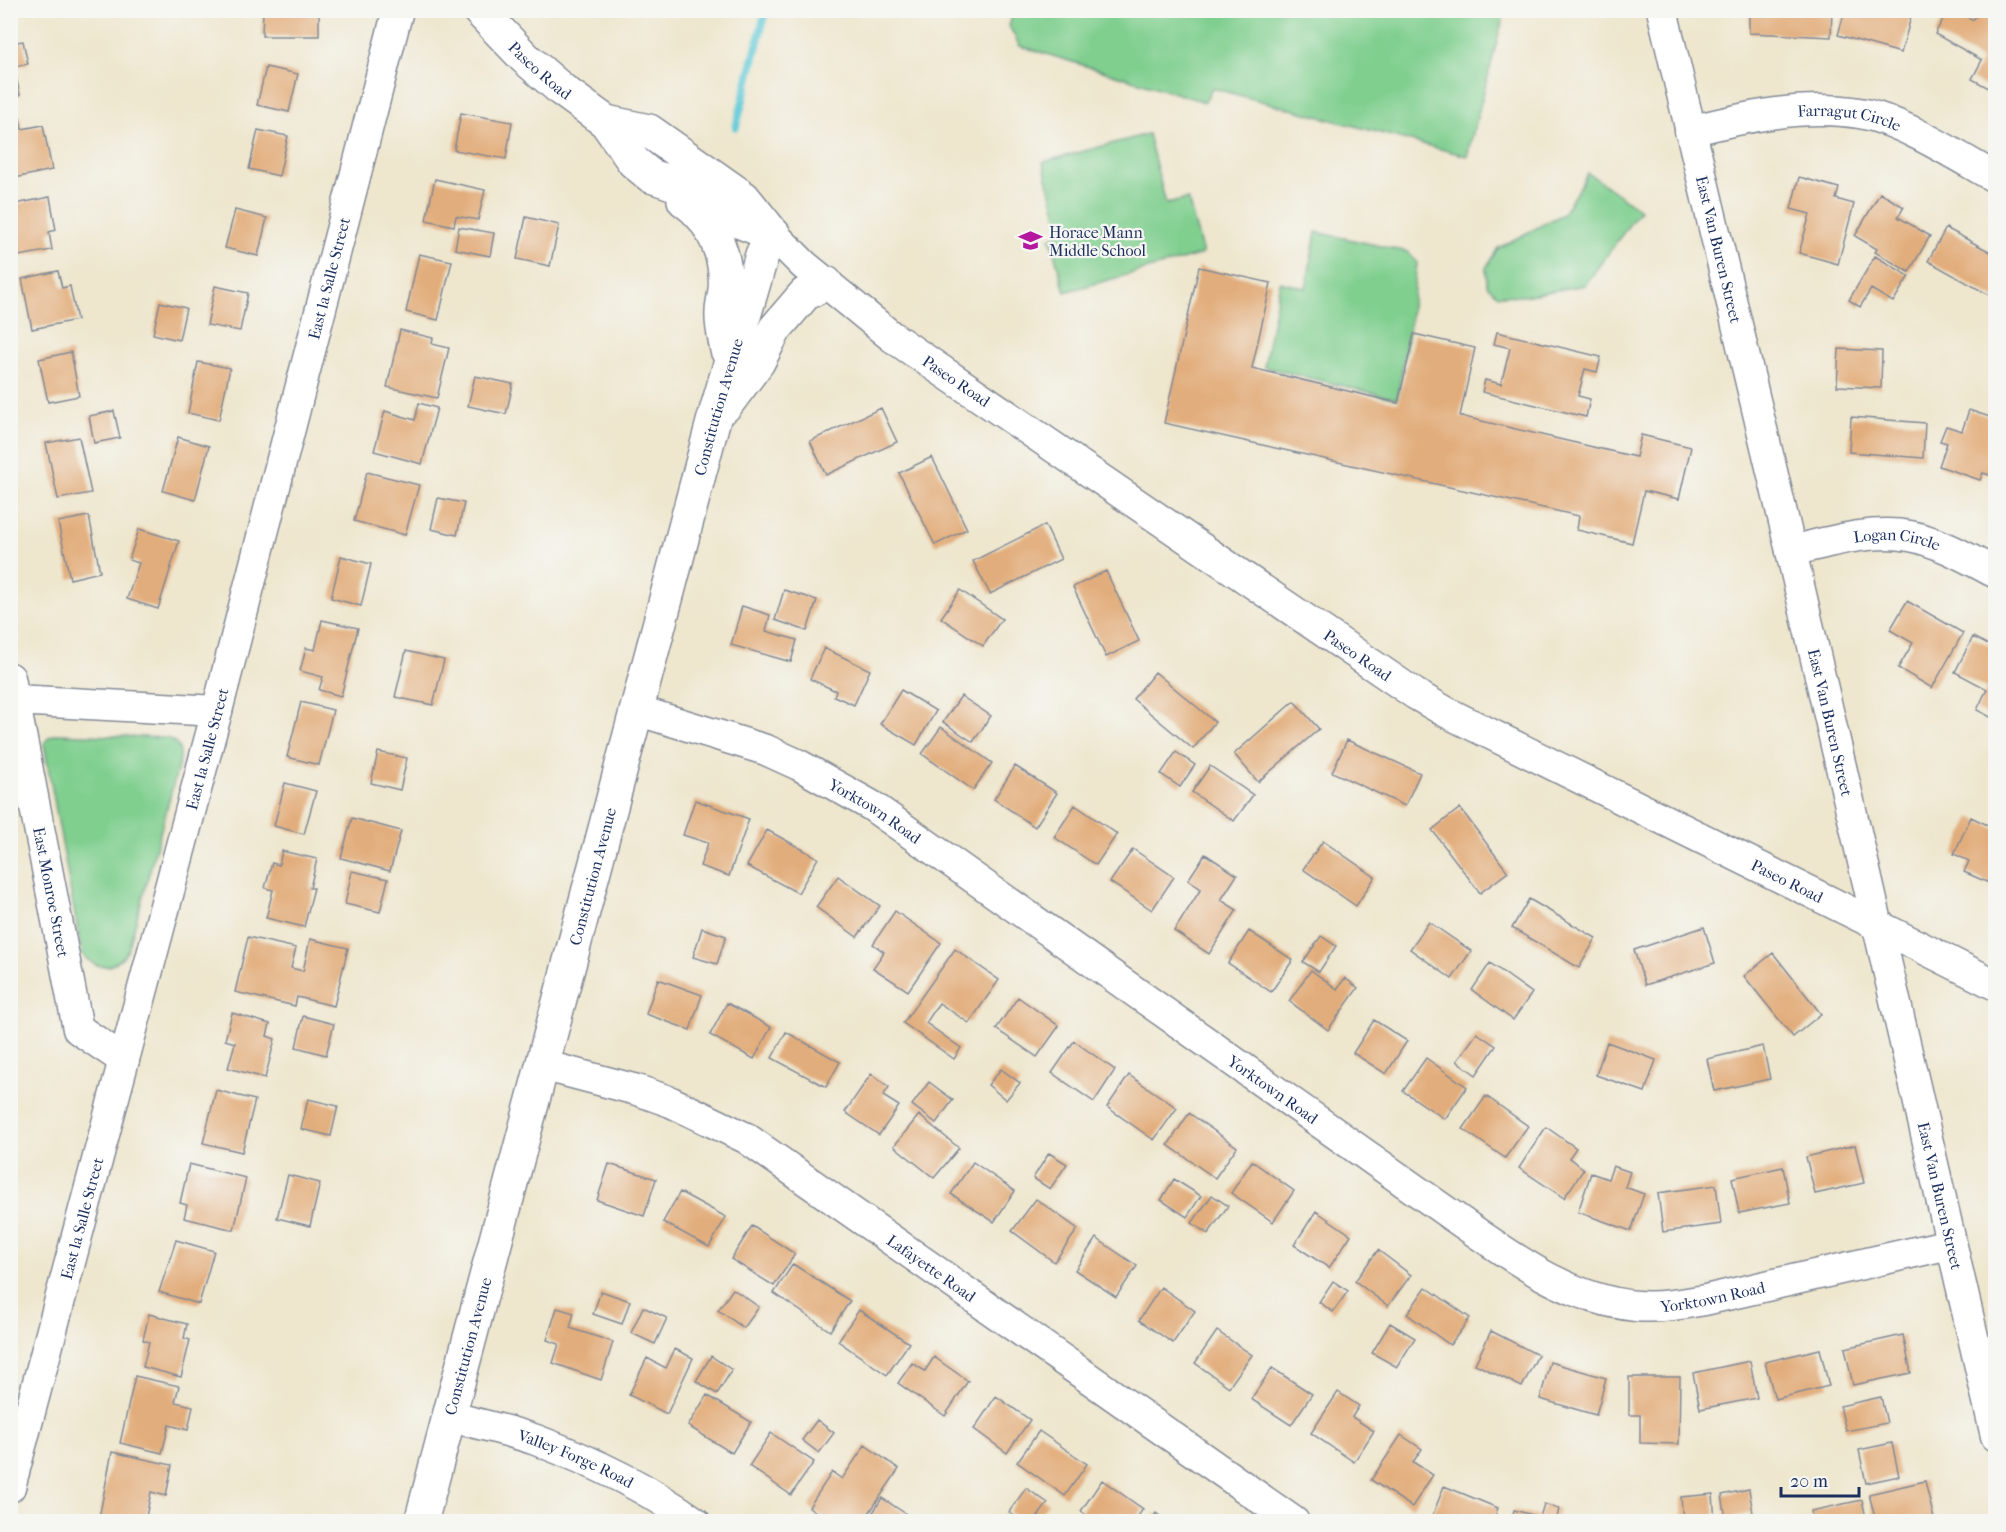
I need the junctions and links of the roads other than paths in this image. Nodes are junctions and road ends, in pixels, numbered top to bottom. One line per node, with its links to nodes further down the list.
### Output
1 (398, 10): 16 (street, East la Salle Street)
2 (479, 10): 4 (main road, Paseo Road)
3 (1662, 10): 5 (street, East Van Buren Street)
4 (606, 122): 6 (main road, Paseo Road); 8 (main road, Paseo Road)
5 (1690, 131): 7 (street, Farragut Circle); 12 (street, East Van Buren Street)
6 (651, 176): 8 (main road, Paseo Road); 10 (main road)
7 (1995, 178)
8 (774, 235): 9 (street, Paseo Road); 10 (main road, Constitution Avenue)
9 (826, 283): 11 (main road); 17 (street, Paseo Road)
10 (729, 364): 11 (main road, Constitution Avenue)
11 (713, 422): 15 (main road, Constitution Avenue)
12 (1791, 551): 13 (street, Logan Circle); 17 (street, East Van Buren Street)
13 (1995, 573)
14 (13, 689): 16 (street, East Monroe Street); 19 (street, East Monroe Street)
15 (636, 710): 20 (main road, Constitution Avenue); 21 (street, Yorktown Road)
16 (217, 711): 19 (street, East la Salle Street)
17 (1877, 925): 18 (street, Paseo Road); 21 (street, East Van Buren Street)
18 (1995, 985)
19 (124, 1060): 24 (street, East la Salle Street)
20 (542, 1065): 22 (main road, Constitution Avenue); 28 (street, Lafayette Road)
21 (1950, 1244): 23 (street, East Van Buren Street)
22 (448, 1416): 26 (main road, Constitution Avenue); 27 (street, Valley Forge Road)
23 (1995, 1436)
24 (15, 1455): 25 (street, East la Salle Street)
25 (10, 1487)
26 (421, 1521)
27 (695, 1521)
28 (1294, 1521)

